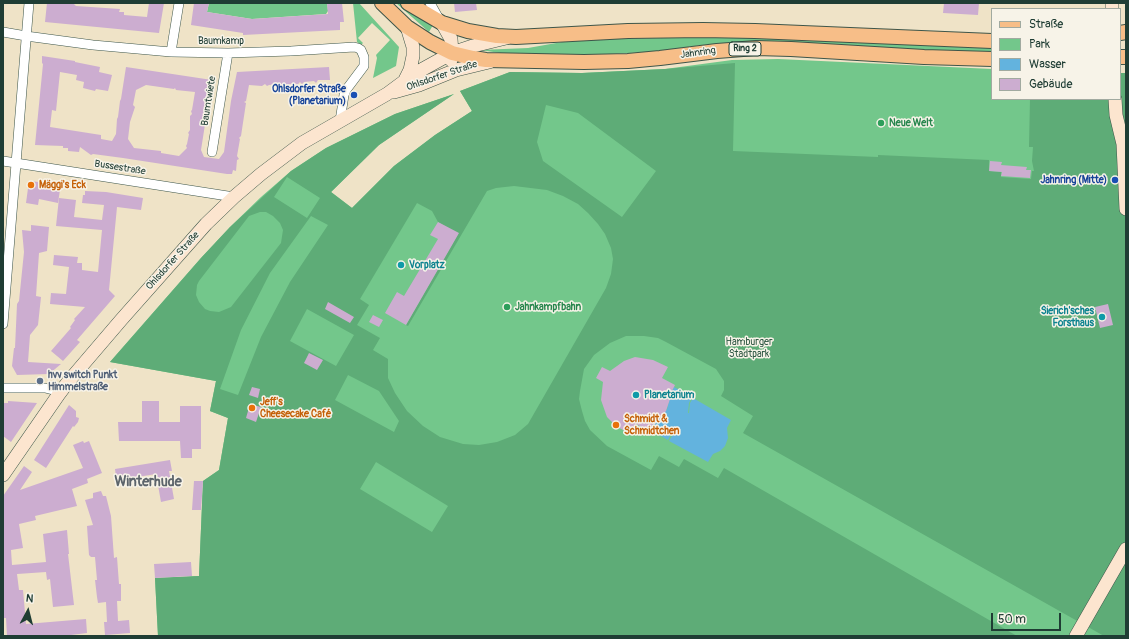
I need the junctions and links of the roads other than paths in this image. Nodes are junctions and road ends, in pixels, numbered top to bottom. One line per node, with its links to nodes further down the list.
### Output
1 (29, 3): 9 (street)
2 (179, 3): 12 (street)
3 (382, 3): 7 (main road, Ring 2)
4 (408, 3): 6 (main road, Ring 2)
5 (430, 3): 6 (street)
6 (442, 23): 10 (main road, Ring 2); 14 (street)
7 (407, 27): 14 (main road, Ring 2); 18 (street)
8 (3, 32): 9 (street, Baumkamp)
9 (26, 36): 12 (street, Baumkamp); 26 (street)
10 (516, 37): 11 (main road, Jahnring / Ring 2); 14 (street, Ohlsdorfer Straße)
11 (991, 41)
12 (172, 52): 13 (street, Baumkamp)
13 (228, 53): 21 (street, Baumkamp); 24 (street, Baumtwiete)
14 (452, 53): 16 (main road, Jahnring / Ring 2); 17 (street); 18 (street, Ohlsdorfer Straße)
15 (991, 59): 16 (main road, Jahnring / Ring 2)
16 (499, 61): 17 (street, Ohlsdorfer Straße)
17 (439, 76): 19 (street, Ohlsdorfer Straße)
18 (405, 80): 19 (street, Ohlsdorfer Straße)
19 (387, 94): 21 (street, Ohlsdorfer Straße)
20 (1115, 100): 23 (street)
21 (340, 121): 27 (street, Ohlsdorfer Straße)
22 (1126, 126): 23 (street)
23 (1122, 144): 28 (street)
24 (212, 152)
25 (3, 160): 26 (street, Bussestraße)
26 (16, 163): 27 (street, Bussestraße); 29 (street)
27 (234, 197): 31 (street, Ohlsdorfer Straße)
28 (1126, 209)
29 (3, 324)
30 (3, 388): 31 (street)
31 (59, 394): 32 (street, Ohlsdorfer Straße)
32 (3, 475)
33 (1126, 550): 34 (street)
34 (1076, 636)

